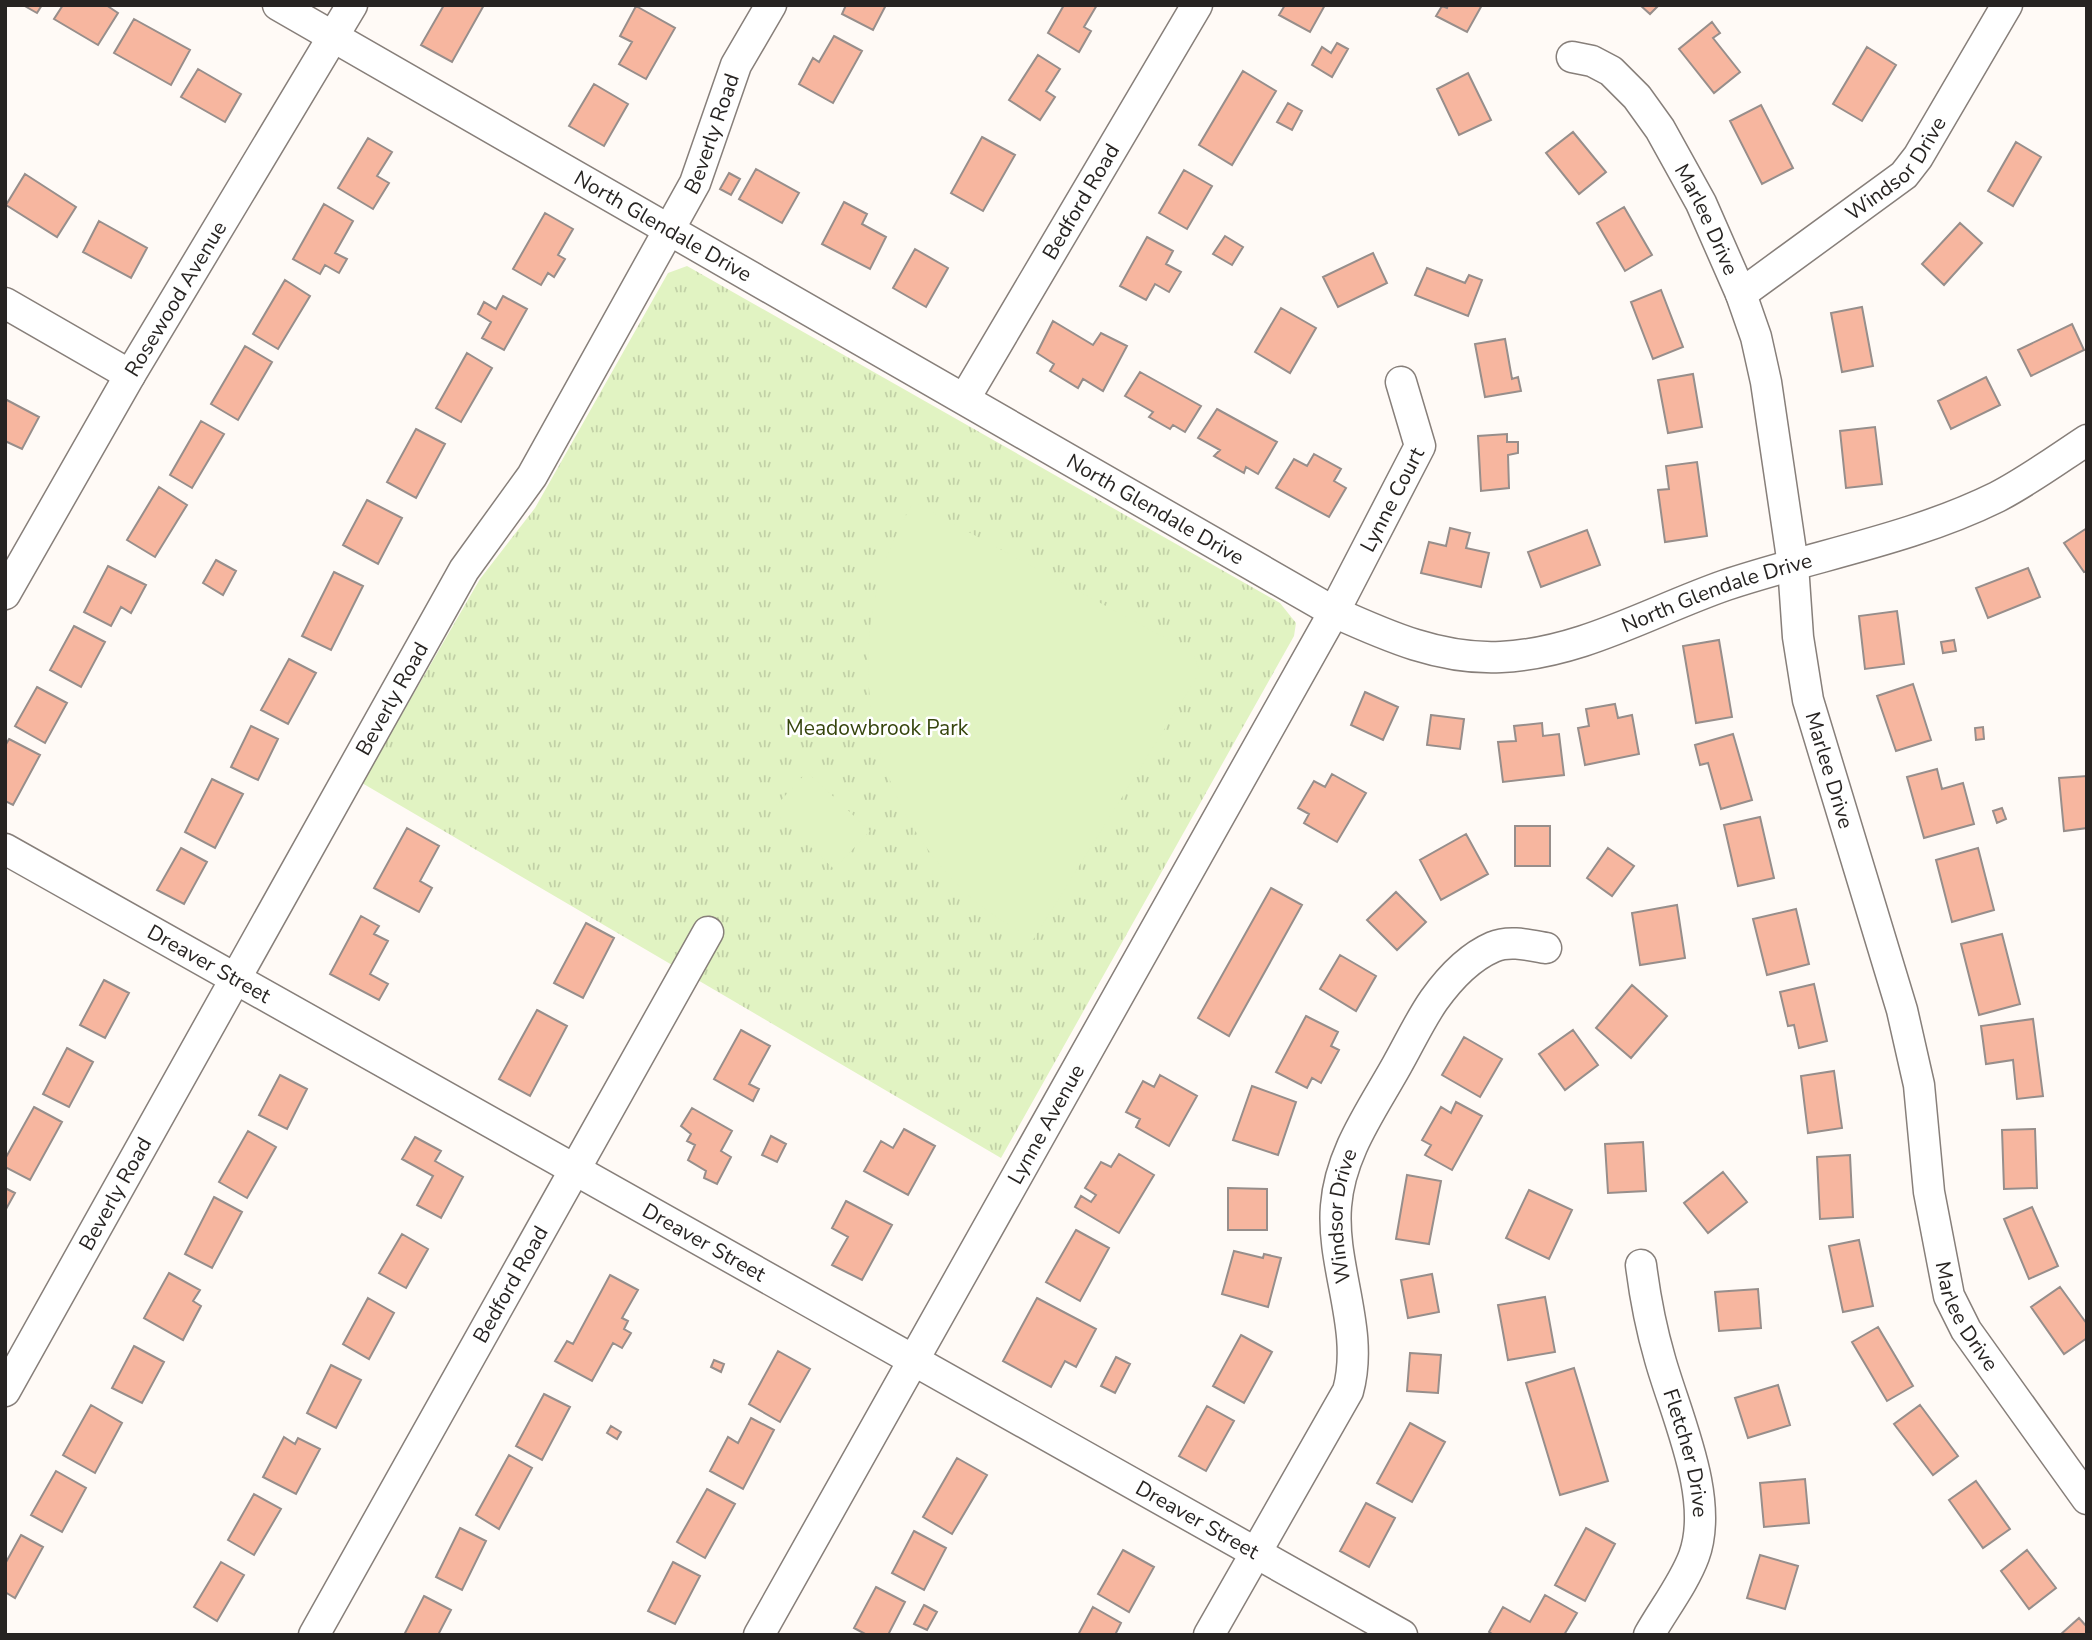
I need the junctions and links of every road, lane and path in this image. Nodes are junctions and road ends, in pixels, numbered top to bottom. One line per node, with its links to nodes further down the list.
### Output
1 (278, 5): 6 (street, North Glendale Drive)
2 (352, 5): 6 (street, Rosewood Avenue)
3 (771, 5): 8 (street, Beverly Road)
4 (1197, 5): 13 (street, Bedford Road)
5 (2007, 5): 9 (street, Windsor Drive)
6 (334, 37): 8 (street, North Glendale Drive); 11 (street, Rosewood Avenue)
7 (1572, 57): 9 (street, Marlee Drive)
8 (668, 229): 13 (street, North Glendale Drive); 21 (street, Beverly Road)
9 (1741, 294): 15 (street, Marlee Drive)
10 (5, 303): 11 (street)
11 (130, 375): 16 (street, Rosewood Avenue)
12 (1401, 382): 17 (street, Lynne Court)
13 (965, 398): 17 (street, North Glendale Drive)
14 (2087, 440): 15 (street, North Glendale Drive)
15 (1793, 565): 17 (street, North Glendale Drive); 26 (street, Marlee Drive)
16 (5, 594)
17 (1334, 612): 24 (street, Lynne Avenue)
18 (5, 849): 21 (street, Dreaver Street)
19 (708, 932): 22 (street, Bedford Road)
20 (1546, 948): 27 (street, Windsor Drive)
21 (236, 979): 22 (street, Dreaver Street); 25 (street, Beverly Road)
22 (575, 1170): 24 (street, Dreaver Street); 28 (street, Bedford Road)
23 (1641, 1265): 32 (street, Fletcher Drive)
24 (912, 1359): 27 (street, Dreaver Street); 29 (street, Lynne Avenue)
25 (5, 1391)
26 (2087, 1499)
27 (1255, 1552): 30 (street, Windsor Drive); 31 (street, Dreaver Street)
28 (314, 1635)
29 (759, 1635)
30 (1209, 1635)
31 (1402, 1635)
32 (1649, 1635)

